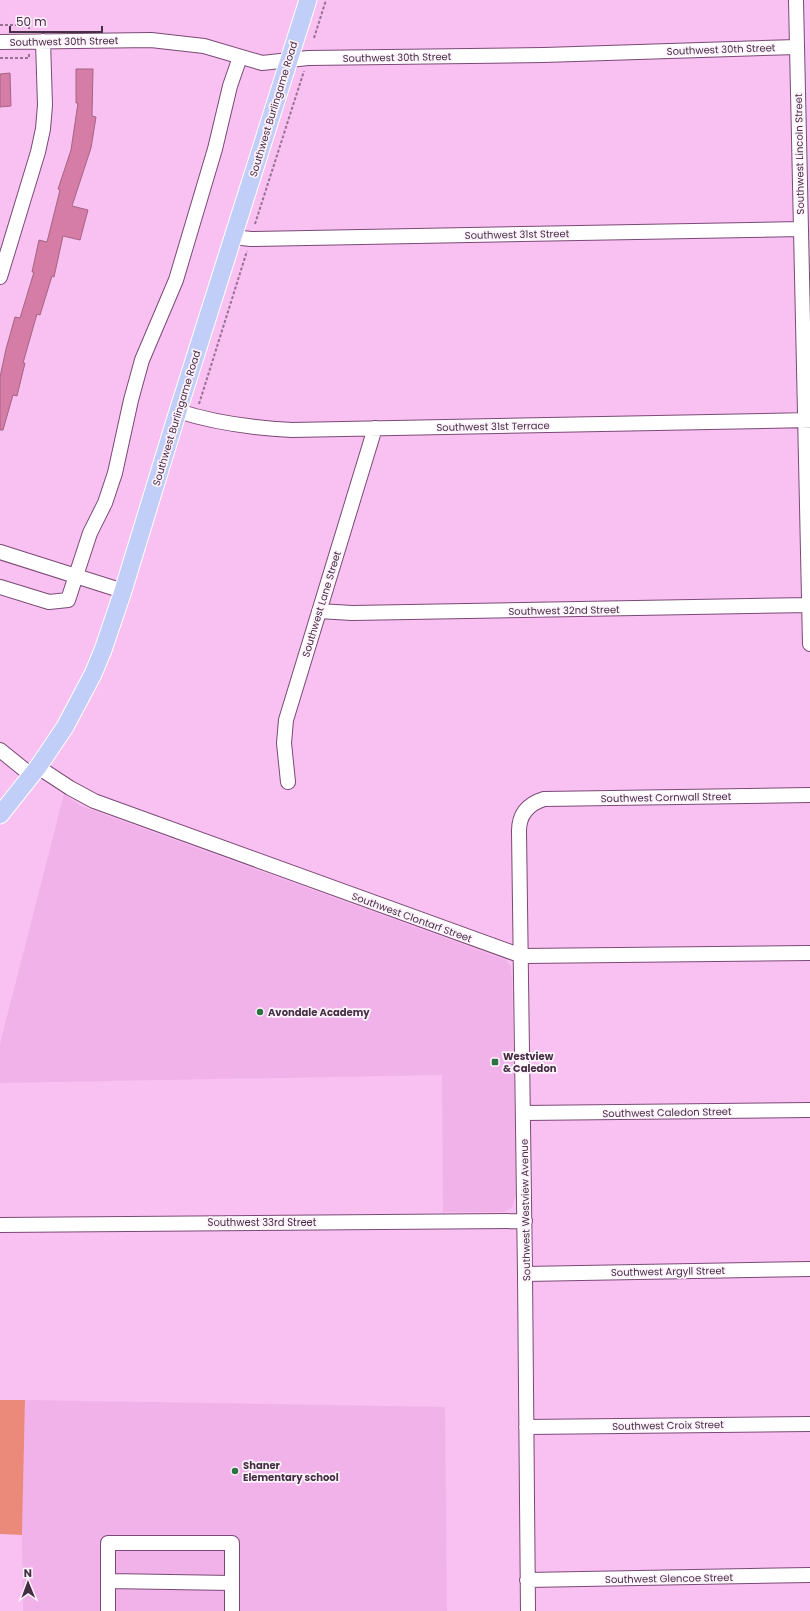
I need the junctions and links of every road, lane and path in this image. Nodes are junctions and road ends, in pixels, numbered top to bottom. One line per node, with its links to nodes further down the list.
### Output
1 (308, 0): 11 (main road, Southwest Burlingame Road)
2 (326, 0): 6 (path)
3 (796, 0): 9 (street, Southwest Lincoln Street)
4 (0, 25): 5 (path)
5 (30, 25)
6 (314, 38)
7 (43, 41): 8 (street, Southwest 30th Street); 10 (street, Southwest 30th Street); 18 (street)
8 (0, 42)
9 (797, 47): 11 (street, Southwest 30th Street); 13 (street, Southwest Lincoln Street)
10 (240, 57): 11 (street, Southwest 30th Street); 24 (street)
11 (289, 60): 16 (main road, Southwest Burlingame Road)
12 (304, 70): 14 (path)
13 (805, 174): 15 (street, Southwest Lincoln Street)
14 (255, 224)
15 (801, 229): 16 (street, Southwest 31st Street); 21 (street, Southwest Lincoln Street)
16 (233, 237): 20 (main road, Southwest Burlingame Road)
17 (248, 250): 19 (path)
18 (0, 277)
19 (199, 404)
20 (178, 411): 22 (street, Southwest 31st Terrace); 26 (main road, Southwest Burlingame Road)
21 (808, 420): 22 (street, Southwest 31st Terrace); 27 (street, Southwest Lincoln Street)
22 (375, 428): 28 (street, Southwest Lane Street)
23 (0, 552): 24 (street)
24 (76, 576): 25 (street); 26 (street)
25 (0, 587)
26 (123, 591): 31 (main road, Southwest Burlingame Road)
27 (810, 604): 28 (street, Southwest 32nd Street); 29 (street, Southwest Lincoln Street)
28 (319, 611): 32 (street, Southwest Lane Street)
29 (810, 644)
30 (0, 750): 31 (street, Southwest Clontarf Street)
31 (35, 771): 35 (main road, Southwest Burlingame Road); 37 (street, Southwest Clontarf Street)
32 (288, 782)
33 (810, 795): 34 (street, Southwest Cornwall Street)
34 (526, 810): 37 (street, Southwest Westview Avenue)
35 (0, 815)
36 (810, 953): 37 (street, Southwest Clontarf Street)
37 (522, 956): 39 (street, Southwest Westview Avenue)
38 (810, 1110): 39 (street, Southwest Caledon Street)
39 (524, 1113): 40 (street, Southwest Westview Avenue)
40 (525, 1221): 41 (street, Southwest 33rd Street); 43 (street, Southwest Westview Avenue)
41 (0, 1224)
42 (810, 1269): 43 (street, Southwest Argyll Street)
43 (526, 1274): 45 (street, Southwest Westview Avenue)
44 (810, 1424): 45 (street, Southwest Croix Street)
45 (526, 1427): 47 (street, Southwest Westview Avenue)
46 (810, 1576): 47 (street, Southwest Glencoe Street)
47 (527, 1580): 52 (street, Southwest Westview Avenue)
48 (108, 1581): 49 (street); 49 (street); 50 (street)
49 (232, 1583): 51 (street)
50 (108, 1611)
51 (232, 1611)
52 (528, 1611)

